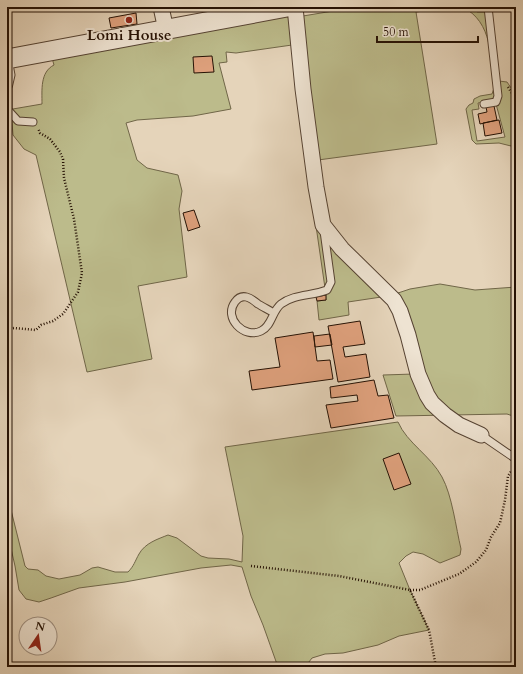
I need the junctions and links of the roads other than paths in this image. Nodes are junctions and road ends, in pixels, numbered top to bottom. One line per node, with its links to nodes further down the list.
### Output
1 (161, 7): 5 (street)
2 (287, 7): 5 (street)
3 (295, 7): 9 (street)
4 (488, 7): 7 (lane)
5 (166, 30): 6 (street)
6 (7, 58): 8 (lane)
7 (484, 104)
8 (33, 122)
9 (323, 225): 10 (lane); 11 (street)
10 (274, 313): 10 (lane)
11 (481, 435): 12 (lane)
12 (516, 459)

